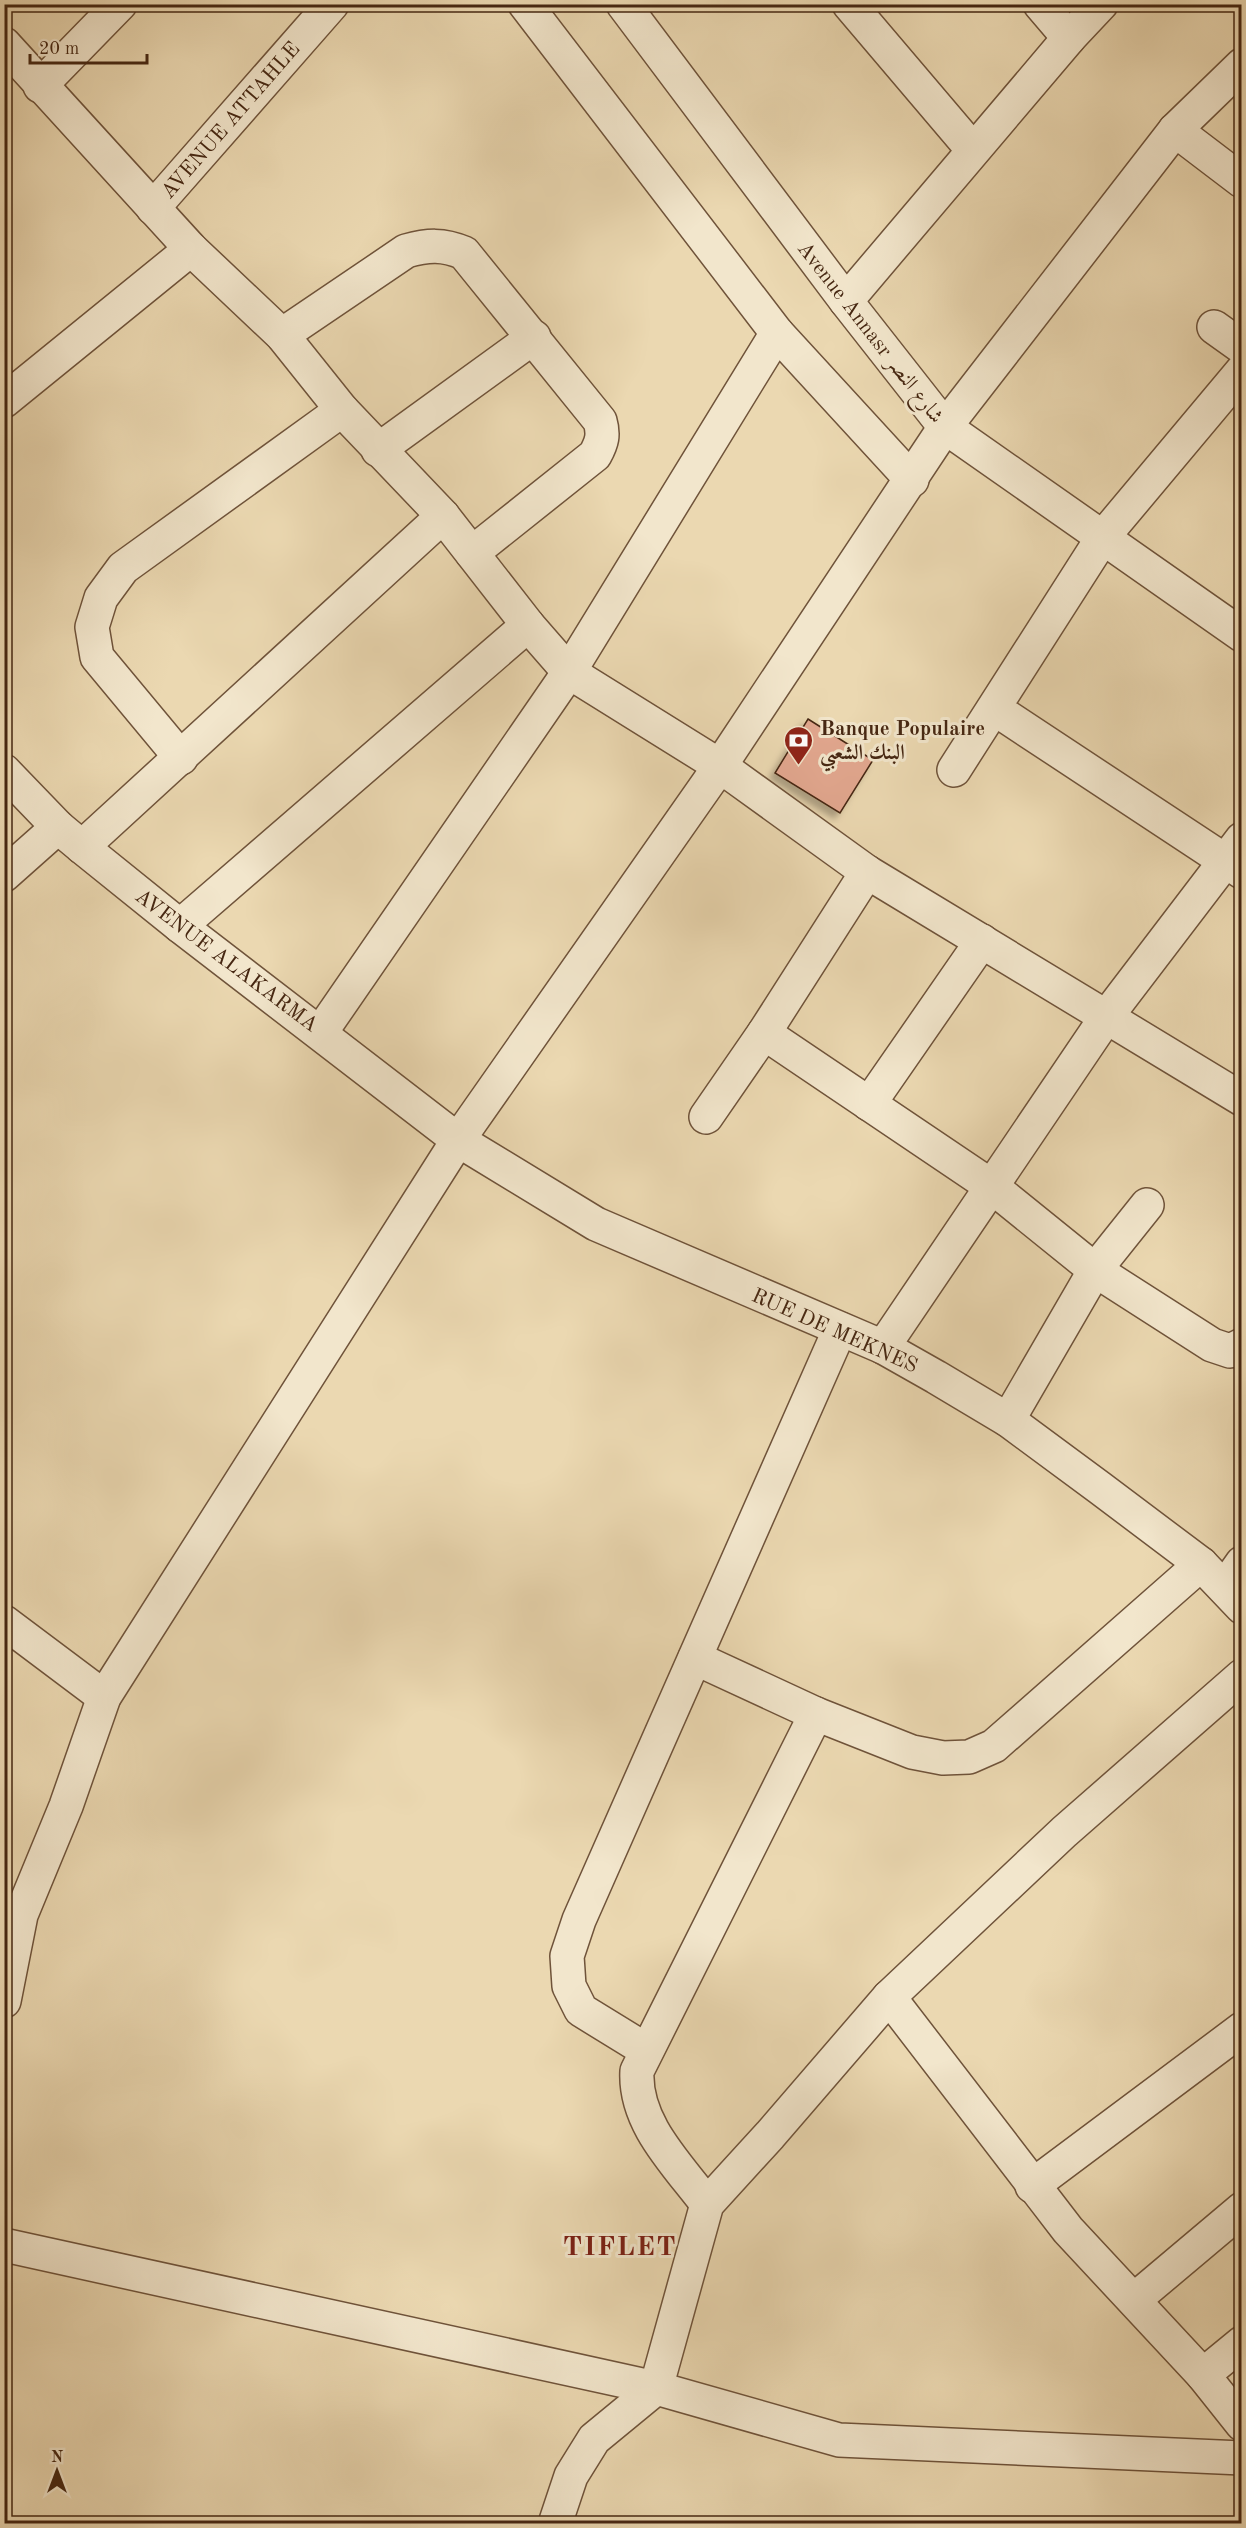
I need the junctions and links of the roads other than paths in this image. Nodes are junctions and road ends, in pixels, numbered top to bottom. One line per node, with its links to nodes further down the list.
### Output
1 (120, 4): 11 (street)
2 (332, 4): 15 (street, AVENUE ATTAHLE)
3 (525, 4): 19 (street)
4 (623, 4): 17 (street, Avenue Annasr شارع النصر)
5 (849, 4): 13 (street)
6 (1041, 4): 8 (street)
7 (1101, 4): 8 (street)
8 (1069, 38): 13 (street)
9 (5, 45): 11 (street)
10 (1242, 65): 12 (street)
11 (40, 86): 15 (street)
12 (1175, 130): 14 (street); 26 (street)
13 (974, 150): 17 (street)
14 (1242, 181)
15 (153, 208): 16 (street)
16 (191, 249): 20 (street); 24 (street)
17 (846, 301): 26 (street, Avenue Annasr شارع النصر)
18 (1214, 327): 22 (street)
19 (777, 333): 28 (street); 34 (street)
20 (282, 335): 21 (street); 25 (street)
21 (534, 337): 27 (street); 31 (street)
22 (1242, 347)
23 (1242, 370): 30 (street)
24 (4, 401)
25 (342, 410): 27 (street); 36 (street)
26 (945, 427): 28 (street); 30 (street, Avenue Annasr شارع النصر)
27 (378, 450): 29 (street)
28 (912, 480): 37 (street)
29 (442, 516): 31 (street); 36 (street)
30 (1103, 537): 33 (street, Avenue Annasr شارع النصر); 35 (street)
31 (472, 553): 32 (street)
32 (528, 625): 34 (street); 44 (street)
33 (1242, 635)
34 (569, 672): 37 (street); 47 (street)
35 (995, 709): 38 (street); 41 (street)
36 (181, 758): 40 (street)
37 (720, 766): 42 (street); 52 (street)
38 (954, 770)
39 (4, 771): 40 (street, AVENUE ALAKARMA)
40 (70, 837): 43 (street); 44 (street, AVENUE ALAKARMA)
41 (1236, 858): 46 (street)
42 (867, 872): 45 (street); 48 (street)
43 (4, 875)
44 (180, 926): 47 (street, AVENUE ALAKARMA)
45 (982, 941): 46 (street); 50 (street)
46 (1107, 1016): 49 (street); 53 (street)
47 (321, 1032): 52 (street, AVENUE ALAKARMA)
48 (764, 1033): 50 (street); 51 (street)
49 (1242, 1099)
50 (869, 1104): 53 (street)
51 (706, 1117)
52 (458, 1140): 56 (street, RUE DE MEKNES); 65 (street)
53 (991, 1186): 55 (street); 58 (street)
54 (1147, 1205): 55 (street)
55 (1095, 1270): 57 (street); 59 (street)
56 (840, 1329): 58 (street, RUE DE MEKNES); 63 (street)
57 (1242, 1345)
58 (883, 1347): 59 (street, RUE DE MEKNES)
59 (1008, 1420): 60 (street, RUE DE MEKNES)
60 (1201, 1564): 61 (street, RUE DE MEKNES); 66 (street)
61 (1236, 1586)
62 (4, 1622): 65 (street)
63 (695, 1658): 66 (street); 71 (street)
64 (1242, 1676): 68 (street)
65 (104, 1697): 67 (street)
66 (816, 1714): 71 (street)
67 (13, 1909): 69 (street)
68 (889, 1996): 72 (street); 73 (street)
69 (4, 2001)
70 (1242, 2029): 72 (street)
71 (646, 2050): 73 (street)
72 (1032, 2186): 76 (street)
73 (707, 2204): 79 (street)
74 (1242, 2209): 76 (street)
75 (4, 2245): 79 (street)
76 (1134, 2300): 78 (street)
77 (1242, 2343): 78 (street)
78 (1203, 2374): 80 (street)
79 (656, 2388): 81 (street); 82 (street)
80 (1242, 2424)
81 (1242, 2457)
82 (555, 2523)

